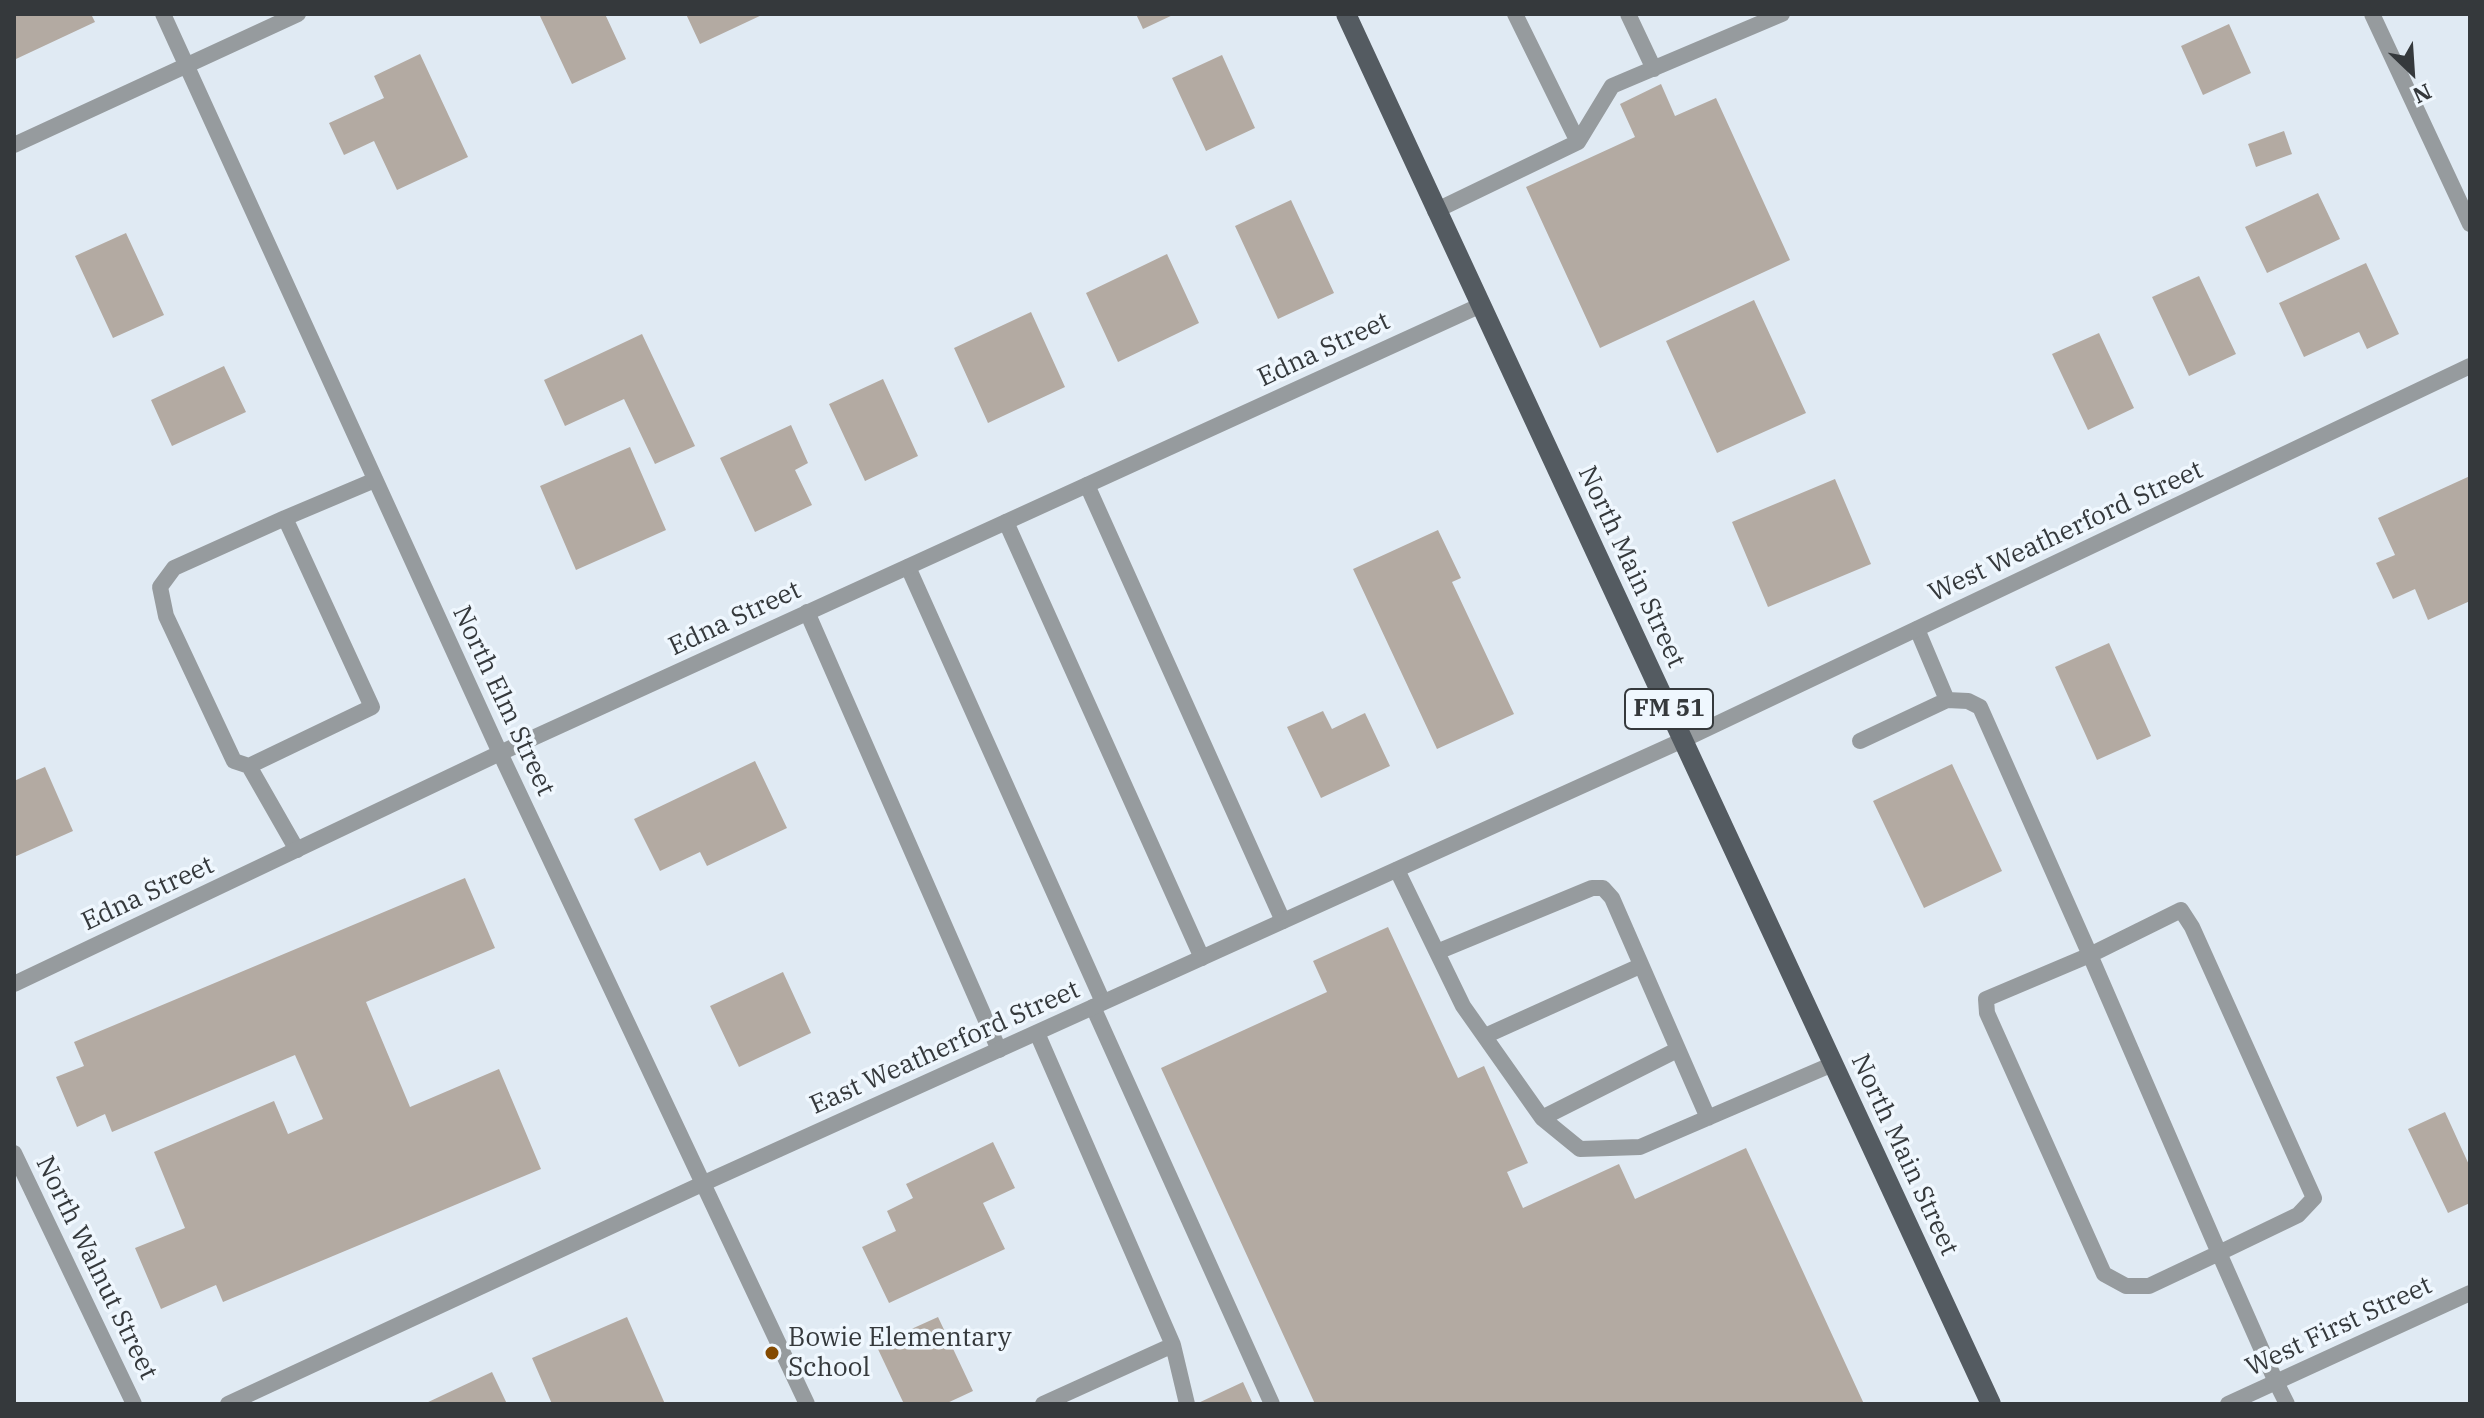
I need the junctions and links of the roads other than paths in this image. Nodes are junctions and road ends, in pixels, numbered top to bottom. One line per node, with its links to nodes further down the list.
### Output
1 (163, 14): 9 (street, North Elm Street)
2 (298, 14): 9 (street)
3 (1346, 14): 13 (main road, North Main Street / FM 51)
4 (1515, 14): 11 (street)
5 (1628, 14): 10 (street)
6 (1782, 14): 8 (street)
7 (2372, 14): 14 (street)
8 (1748, 21): 10 (street)
9 (186, 65): 12 (street); 17 (street, North Elm Street)
10 (1654, 69): 11 (street)
11 (1578, 142): 13 (street)
12 (14, 145)
13 (1435, 211): 15 (main road, North Main Street / FM 51)
14 (2470, 224)
15 (1479, 306): 18 (street, Edna Street); 25 (main road, North Main Street / FM 51)
16 (2470, 366): 23 (street, West Weatherford Street)
17 (375, 480): 19 (street); 27 (street, North Elm Street)
18 (1087, 485): 20 (street, Edna Street); 31 (street)
19 (285, 518): 28 (street); 28 (street)
20 (1006, 522): 21 (street, Edna Street); 34 (street)
21 (908, 567): 22 (street, Edna Street); 37 (street)
22 (807, 612): 27 (street, Edna Street); 40 (street)
23 (1917, 629): 24 (street); 25 (street, West Weatherford Street)
24 (1947, 700): 26 (street); 33 (street)
25 (1683, 740): 30 (street, East Weatherford Street); 42 (main road, North Main Street / FM 51)
26 (1860, 741)
27 (500, 753): 29 (street, Edna Street); 46 (street, North Elm Street)
28 (249, 766): 29 (street)
29 (297, 850): 36 (street, Edna Street)
30 (1397, 870): 31 (street, East Weatherford Street); 32 (street)
31 (1283, 921): 34 (street, East Weatherford Street)
32 (1437, 952): 35 (street); 39 (street)
33 (2090, 955): 47 (street); 47 (street); 47 (street)
34 (1202, 958): 37 (street, East Weatherford Street)
35 (1640, 966): 39 (street); 41 (street)
36 (14, 984)
37 (1098, 1005): 38 (street, East Weatherford Street); 56 (street)
38 (1037, 1033): 40 (street, East Weatherford Street); 49 (street)
39 (1485, 1036): 43 (street)
40 (999, 1050): 46 (street, East Weatherford Street)
41 (1677, 1050): 43 (street); 44 (street)
42 (1833, 1064): 44 (street); 57 (main road, North Main Street / FM 51)
43 (1542, 1118): 44 (street)
44 (1708, 1118)
45 (14, 1153): 51 (street, North Walnut Street)
46 (702, 1184): 52 (street, East Weatherford Street); 53 (street, North Elm Street)
47 (2219, 1253): 50 (street)
48 (2470, 1293): 50 (street, West First Street)
49 (1173, 1345): 54 (street); 55 (street)
50 (2276, 1382): 58 (street, West First Street); 59 (street)
51 (134, 1404)
52 (228, 1404)
53 (807, 1404)
54 (1043, 1404)
55 (1187, 1404)
56 (1272, 1404)
57 (1991, 1404)
58 (2228, 1404)
59 (2287, 1404)

